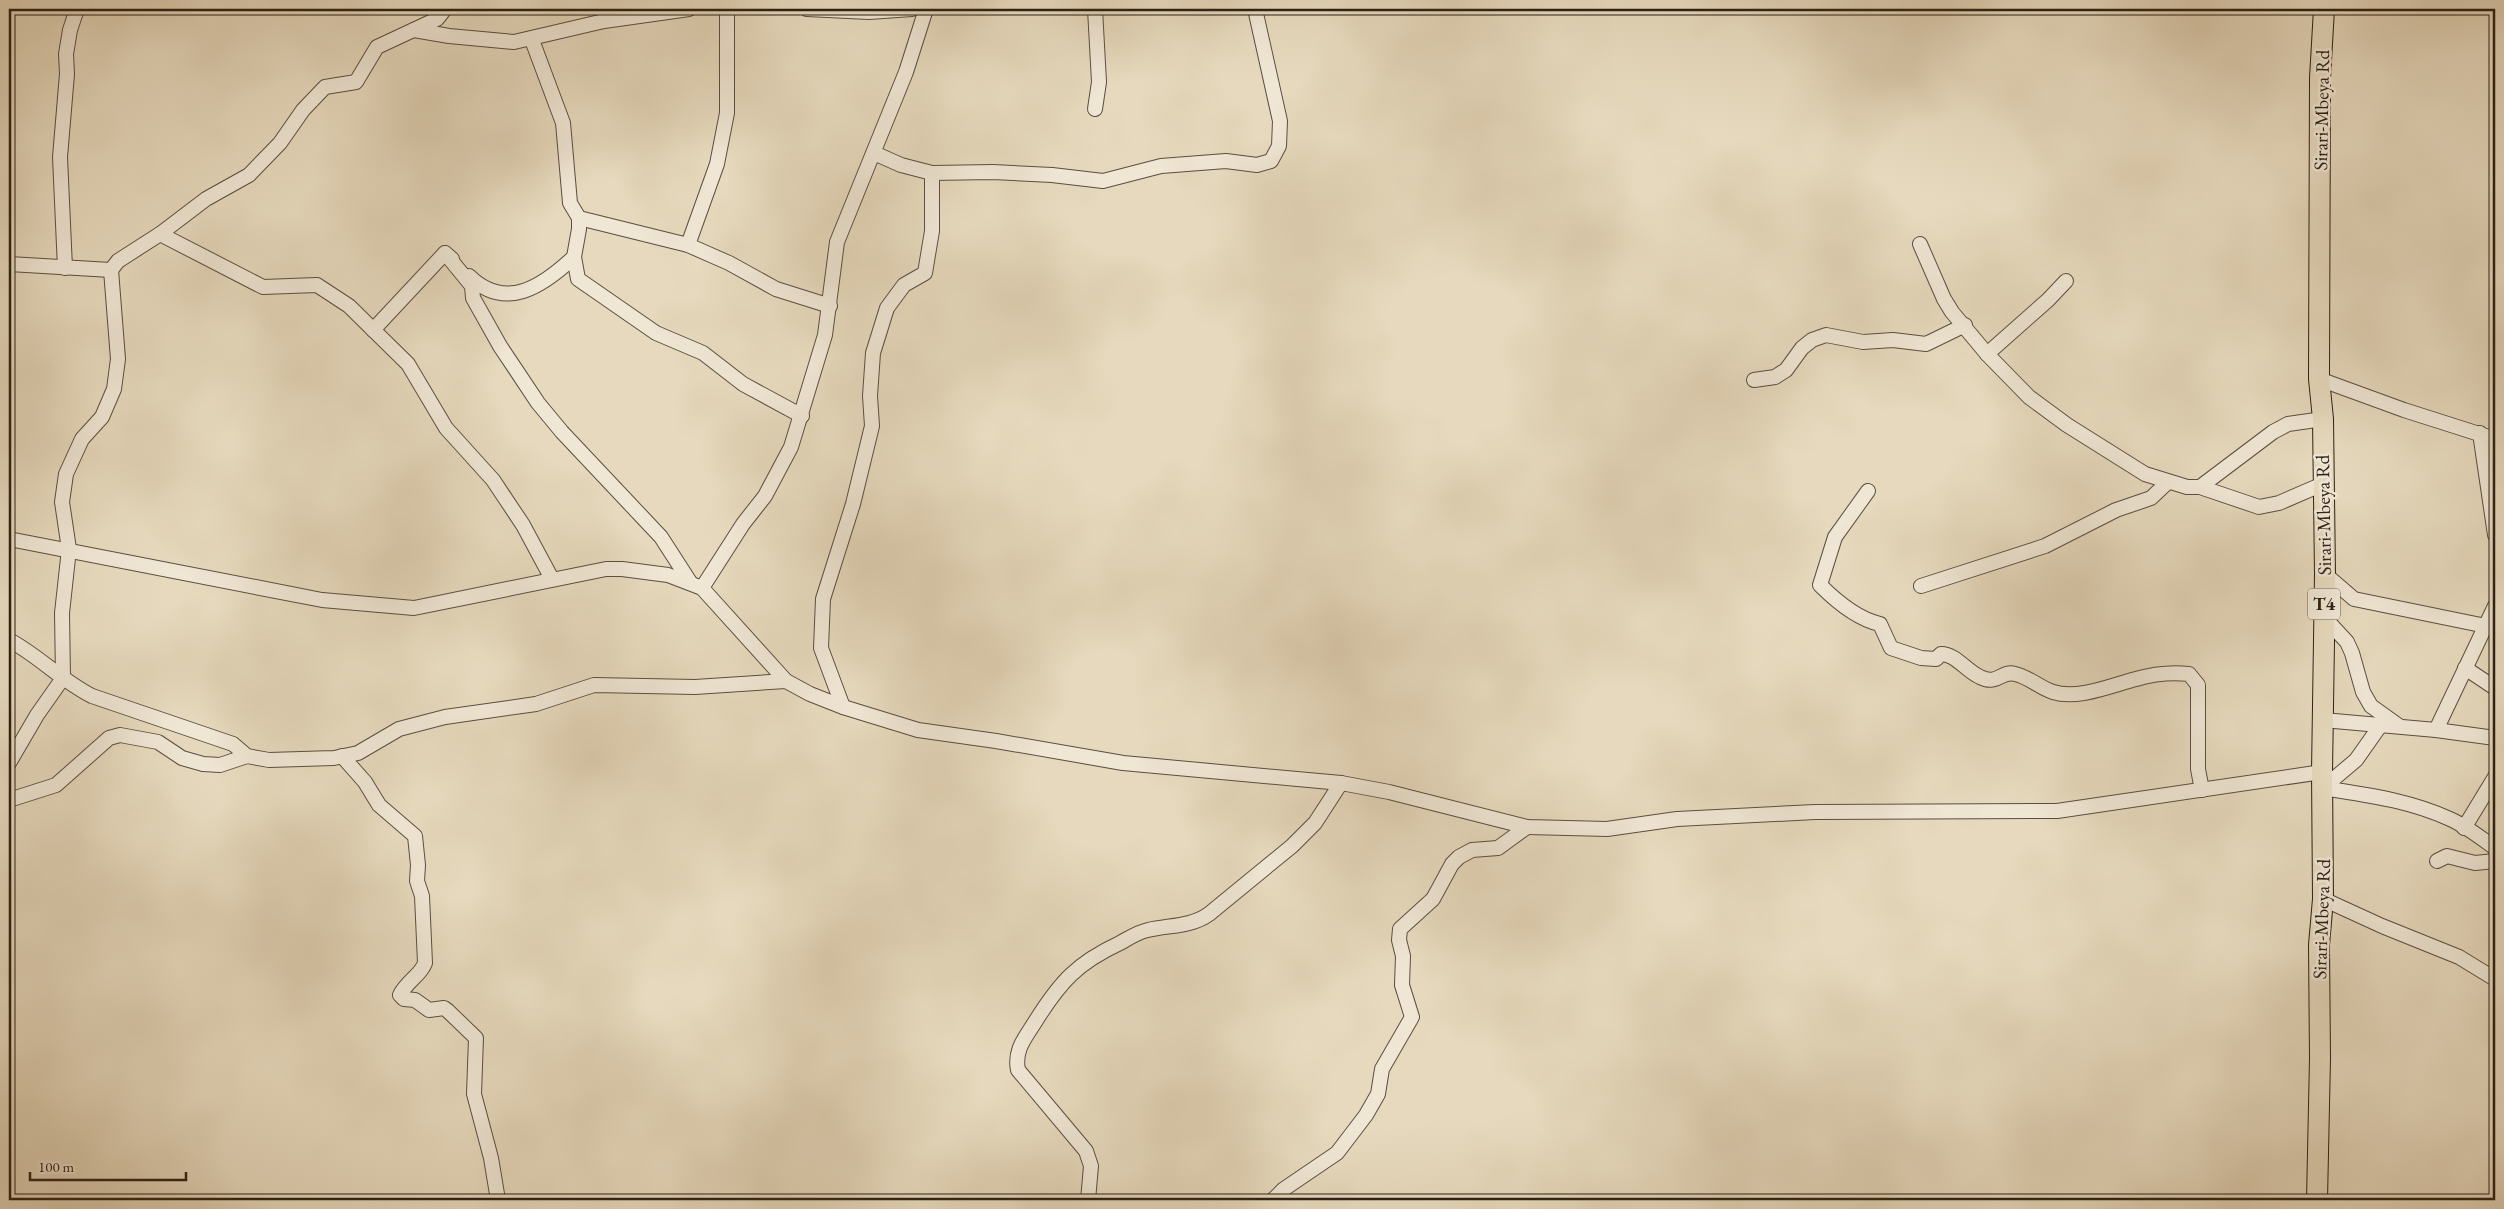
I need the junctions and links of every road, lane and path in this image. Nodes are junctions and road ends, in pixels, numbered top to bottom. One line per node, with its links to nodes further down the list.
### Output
1 (77, 9): 23 (street)
2 (445, 9): 11 (street)
3 (689, 9): 12 (street)
4 (727, 9): 19 (street)
5 (807, 9): 6 (street)
6 (912, 9)
7 (926, 9): 14 (street)
8 (1095, 9): 13 (street)
9 (1256, 9): 15 (street)
10 (2324, 9): 30 (highway, Sirari-Mbeya Rd / T4)
11 (414, 30): 12 (street); 17 (street)
12 (532, 40): 16 (street)
13 (1095, 109)
14 (874, 153): 15 (street); 26 (street)
15 (932, 173): 55 (street)
16 (579, 218): 19 (street); 21 (street)
17 (160, 234): 24 (street); 28 (street)
18 (1920, 244): 27 (street)
19 (688, 245): 26 (street)
20 (445, 254): 21 (street); 28 (street); 45 (street)
21 (574, 257): 32 (street)
22 (9, 264): 23 (street)
23 (65, 268): 24 (street)
24 (111, 270): 42 (street)
25 (2066, 281): 29 (street)
26 (830, 306): 32 (street)
27 (1965, 325): 29 (street); 31 (street)
28 (374, 330): 44 (street)
29 (1987, 354): 36 (street)
30 (2319, 379): 33 (highway, Sirari-Mbeya Rd / T4); 34 (street)
31 (1754, 380)
32 (802, 416): 45 (street)
33 (2322, 419): 37 (highway, Sirari-Mbeya Rd / T4); 38 (street)
34 (2480, 433): 35 (street); 40 (street)
35 (2495, 439)
36 (2168, 482): 38 (street); 46 (street)
37 (2323, 484): 38 (street); 43 (highway, Sirari-Mbeya Rd / T4)
38 (2200, 486)
39 (1868, 491): 67 (street)
40 (2495, 535)
41 (9, 539): 42 (street)
42 (69, 549): 44 (street); 52 (street)
43 (2325, 574): 48 (highway, Sirari-Mbeya Rd / T4); 49 (street)
44 (552, 579): 45 (street)
45 (696, 585): 53 (street)
46 (1921, 586)
47 (2495, 606): 49 (street)
48 (2323, 616): 56 (highway, Sirari-Mbeya Rd / T4); 58 (street)
49 (2486, 626): 51 (street)
50 (9, 640): 52 (street)
51 (2465, 668): 54 (street); 59 (street)
52 (63, 678): 61 (street); 63 (street)
53 (786, 681): 55 (street); 62 (street)
54 (2495, 688)
55 (843, 707): 66 (street)
56 (2323, 720): 57 (street); 65 (highway, Sirari-Mbeya Rd / T4)
57 (2380, 726): 58 (street); 65 (street)
58 (2400, 727): 59 (street)
59 (2436, 730): 60 (street)
60 (2495, 738)
61 (247, 756): 62 (street); 68 (street)
62 (342, 756): 76 (street)
63 (9, 763)
64 (2495, 777): 70 (street)
65 (2322, 780): 67 (street); 70 (street); 74 (highway, Sirari-Mbeya Rd / T4)
66 (1341, 783): 69 (street); 77 (street)
67 (2202, 790): 69 (street)
68 (9, 800)
69 (1527, 827): 78 (street)
70 (2464, 828): 71 (street)
71 (2495, 848)
72 (2437, 860): 73 (street)
73 (2495, 860)
74 (2323, 899): 75 (street); 79 (highway, Sirari-Mbeya Rd / T4)
75 (2495, 980)
76 (498, 1200)
77 (1088, 1200)
78 (1273, 1200)
79 (2317, 1200)

